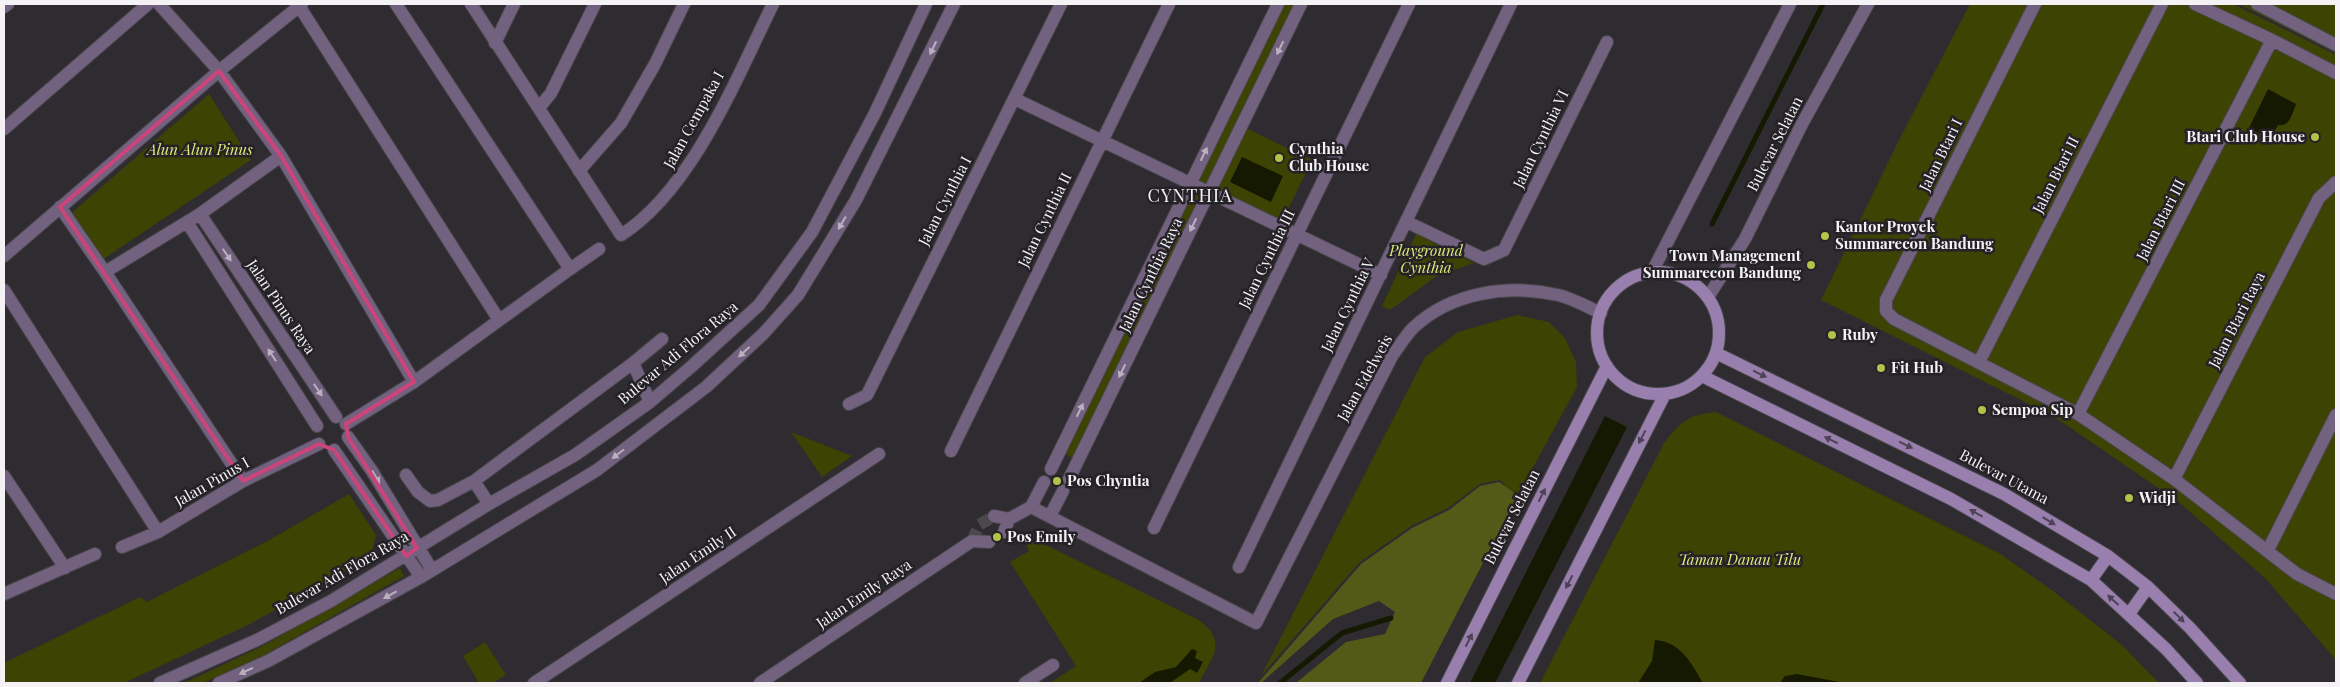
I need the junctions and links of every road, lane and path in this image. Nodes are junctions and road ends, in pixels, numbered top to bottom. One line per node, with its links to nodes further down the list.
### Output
1 (8, 4): 25 (street)
2 (148, 4): 34 (street)
3 (159, 4): 30 (street)
4 (396, 4): 50 (street)
5 (471, 4): 28 (street)
6 (514, 4): 28 (street)
7 (595, 4): 33 (street)
8 (684, 4): 37 (street)
9 (773, 4): 37 (street, Jalan Cempaka I)
10 (926, 4): 40 (street, Bulevar Adi Flora Raya)
11 (954, 4): 42 (street, one-way to 42)
12 (1061, 4): 32 (street, Jalan Cynthia I)
13 (1169, 4): 35 (street, Jalan Cynthia II)
14 (1278, 4): 39 (street, Jalan Cynthia Raya, one-way to 14)
15 (1301, 4): 41 (street, Jalan Cynthia Raya, one-way to 41)
16 (1409, 4): 47 (street, Jalan Cynthia III)
17 (1511, 4): 46 (street, Jalan Cynthia V)
18 (1790, 4): 52 (street)
19 (1868, 4): 55 (street, Bulevar Selatan)
20 (2036, 4): 60 (street, Jalan Btari I)
21 (2162, 4): 60 (street, Jalan Btari II)
22 (2195, 4): 26 (street)
23 (300, 5): 30 (street); 57 (street)
24 (2261, 5): 29 (street)
25 (4, 7)
26 (2272, 40): 31 (street); 68 (street, Jalan Btari III)
27 (1607, 42): 46 (street, Jalan Cynthia VI)
28 (495, 43): 33 (street)
29 (2336, 45)
30 (219, 71): 36 (street); 43 (street)
31 (2336, 73)
32 (1015, 99): 35 (street); 67 (street, Jalan Cynthia I)
33 (539, 108): 37 (street)
34 (4, 129)
35 (1102, 141): 39 (street); 75 (street, Jalan Cynthia II)
36 (281, 156): 44 (street); 64 (street)
37 (579, 171)
38 (2336, 182): 81 (street, Jalan Btari Raya)
39 (1190, 184): 41 (street); 77 (street, Jalan Cynthia Raya, one-way to 39)
40 (834, 190): 42 (street); 66 (street, Bulevar Adi Flora Raya)
41 (1209, 193): 47 (street); 80 (street, Jalan Cynthia Raya, one-way to 80)
42 (856, 200): 103 (street, one-way to 103)
43 (60, 207): 49 (street); 51 (street)
44 (200, 214): 45 (street); 70 (street, Jalan Pinus Raya, one-way to 70)
45 (187, 222): 51 (street); 71 (street, one-way to 45)
46 (1407, 222): 53 (street, Jalan Cynthia V)
47 (1297, 235): 53 (street); 91 (street, Jalan Cynthia III)
48 (599, 249): 50 (street)
49 (4, 256)
50 (570, 269): 57 (street)
51 (105, 272): 83 (street)
52 (1652, 272): 55 (main road); 56 (main road)
53 (1381, 275): 101 (street, Jalan Cynthia V)
54 (4, 290): 92 (street)
55 (1708, 297): 59 (main road)
56 (1601, 313): 62 (main road); 89 (street, Jalan Edelweis)
57 (499, 320): 64 (street)
58 (662, 339): 61 (street)
59 (1716, 353): 63 (main road); 100 (main road, Bulevar Utama, one-way to 100)
60 (1979, 362): 68 (street)
61 (633, 363): 66 (street); 82 (street)
62 (1607, 366): 65 (main road); 116 (main road, Bulevar Selatan, one-way to 62)
63 (1702, 376): 65 (main road); 105 (main road, one-way to 63)
64 (414, 382): 70 (street)
65 (1665, 394): 117 (main road, one-way to 117)
66 (650, 402): 86 (street, Bulevar Adi Flora Raya)
67 (849, 404)
68 (2078, 414): 81 (street)
69 (2336, 415): 97 (street)
70 (341, 421): 71 (street); 72 (street)
71 (317, 426): 73 (street)
72 (348, 437): 74 (street); 96 (street, one-way to 96)
73 (319, 444): 74 (street); 83 (street, Jalan Pinus I)
74 (334, 450): 99 (street)
75 (951, 451)
76 (879, 454): 113 (street, Jalan Emily II)
77 (1050, 469)
78 (406, 475): 82 (street)
79 (4, 476): 102 (street)
80 (1069, 479)
81 (2174, 479): 97 (street)
82 (474, 480): 86 (street)
83 (243, 481): 92 (street, Jalan Pinus I)
84 (1044, 482): 87 (street)
85 (1063, 491): 89 (street)
86 (489, 504): 96 (street, Bulevar Adi Flora Raya)
87 (1031, 507): 89 (street); 90 (street)
88 (994, 516): 90 (street)
89 (1050, 516)
90 (1009, 519): 93 (street)
91 (1154, 528)
92 (158, 532): 95 (street, Jalan Pinus I)
93 (1004, 532)
94 (989, 542): 114 (street, Jalan Emily Raya)
95 (122, 547)
96 (417, 548): 99 (street, Bulevar Adi Flora Raya); 103 (street)
97 (2268, 550): 108 (street)
98 (95, 554): 102 (street)
99 (406, 556): 104 (street); 111 (street, Bulevar Adi Flora Raya)
100 (2108, 556): 105 (main road); 106 (main road, Bulevar Utama)
101 (1239, 567)
102 (65, 568): 107 (street)
103 (432, 570): 104 (street)
104 (421, 578): 112 (street, one-way to 112)
105 (2091, 580): 109 (main road, one-way to 105)
106 (2148, 587): 109 (main road); 119 (main road, Bulevar Utama, one-way to 119)
107 (4, 594)
108 (2336, 594)
109 (2129, 614): 118 (main road)
110 (1053, 665): 115 (street)
111 (160, 683)
112 (219, 683)
113 (534, 683)
114 (760, 683)
115 (1025, 683)
116 (1447, 683)
117 (1518, 683)
118 (2197, 683)
119 (2240, 683)

